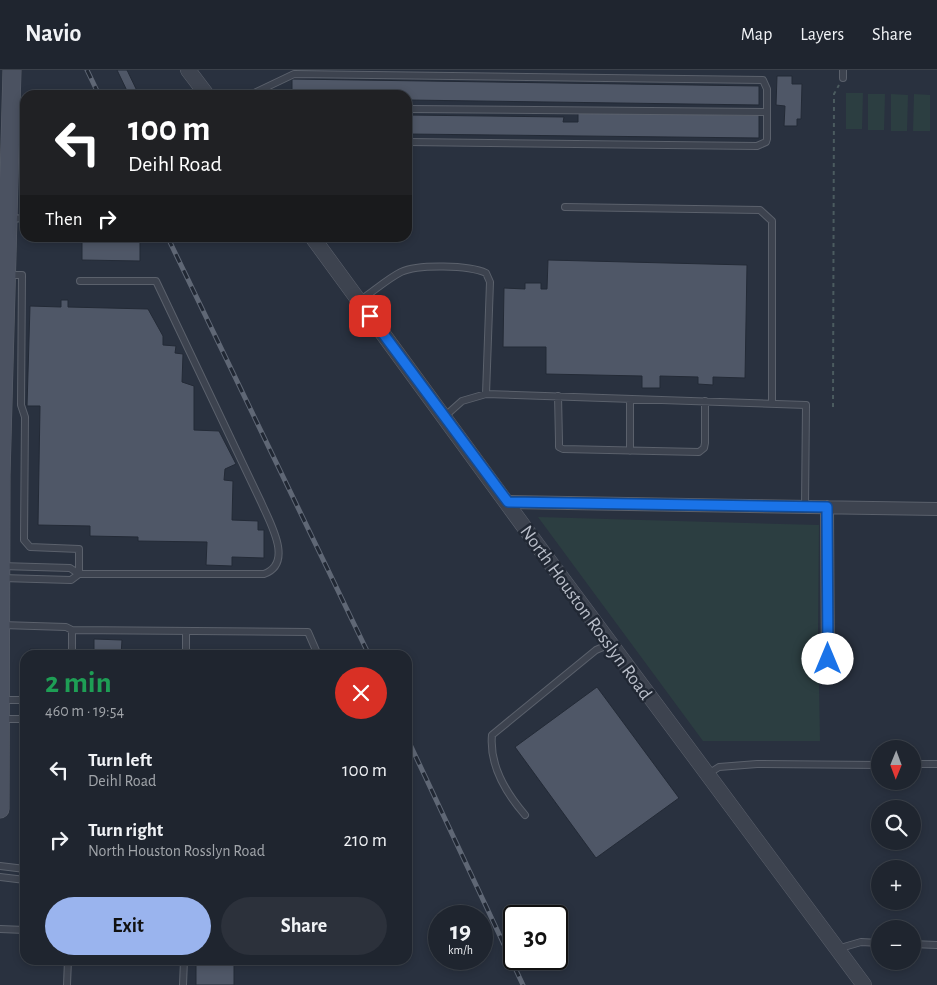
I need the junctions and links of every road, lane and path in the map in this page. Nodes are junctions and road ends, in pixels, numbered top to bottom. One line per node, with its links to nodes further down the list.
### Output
1 (12, 70): 9 (main road)
2 (188, 70): 5 (street)
3 (843, 70): 4 (lane)
4 (842, 78): 23 (path)
5 (203, 90)
6 (269, 90): 8 (lane)
7 (412, 109): 8 (lane)
8 (767, 112): 10 (lane)
9 (17, 142): 13 (main road)
10 (412, 142)
11 (565, 206): 22 (lane)
12 (20, 218): 13 (lane)
13 (7, 219): 15 (main road)
14 (315, 242): 17 (street, North Houston Rosslyn Road)
15 (3, 275): 26 (main road); 32 (lane)
16 (80, 281): 32 (lane)
17 (359, 301): 18 (lane); 24 (street, North Houston Rosslyn Road)
18 (486, 394): 19 (lane); 24 (lane)
19 (558, 396): 20 (lane); 25 (lane)
20 (630, 399): 21 (lane); 25 (lane)
21 (705, 401): 22 (lane); 25 (lane)
22 (772, 404): 28 (lane)
23 (833, 407)
24 (444, 417): 27 (street, North Houston Rosslyn Road)
25 (630, 451)
26 (1, 453): 31 (main road)
27 (508, 502): 28 (street); 36 (street, North Houston Rosslyn Road)
28 (805, 507): 29 (street)
29 (827, 507): 30 (street); 40 (street)
30 (937, 509)
31 (1, 570): 32 (lane); 32 (lane); 33 (main road)
32 (79, 574)
33 (1, 625): 34 (lane); 41 (main road)
34 (72, 630): 35 (lane); 37 (lane)
35 (186, 632): 38 (lane); 39 (lane)
36 (610, 644): 48 (street, North Houston Rosslyn Road); 50 (lane)
37 (72, 650)
38 (186, 650)
39 (316, 650)
40 (828, 678)
41 (0, 700): 42 (lane); 43 (main road)
42 (20, 700)
43 (1, 719): 44 (lane); 49 (main road)
44 (20, 719)
45 (921, 764): 46 (lane)
46 (937, 764)
47 (871, 765): 48 (lane)
48 (708, 774): 60 (street, North Houston Rosslyn Road)
49 (0, 810)
50 (526, 815)
51 (0, 866): 52 (lane)
52 (20, 868)
53 (0, 877): 54 (lane)
54 (20, 879)
55 (0, 929): 56 (lane)
56 (20, 930)
57 (871, 942): 60 (lane)
58 (921, 944): 59 (lane)
59 (937, 945)
60 (837, 949): 65 (street, North Houston Rosslyn Road)
61 (68, 965): 63 (lane)
62 (184, 965): 64 (lane)
63 (67, 985)
64 (183, 985)
65 (864, 985)

